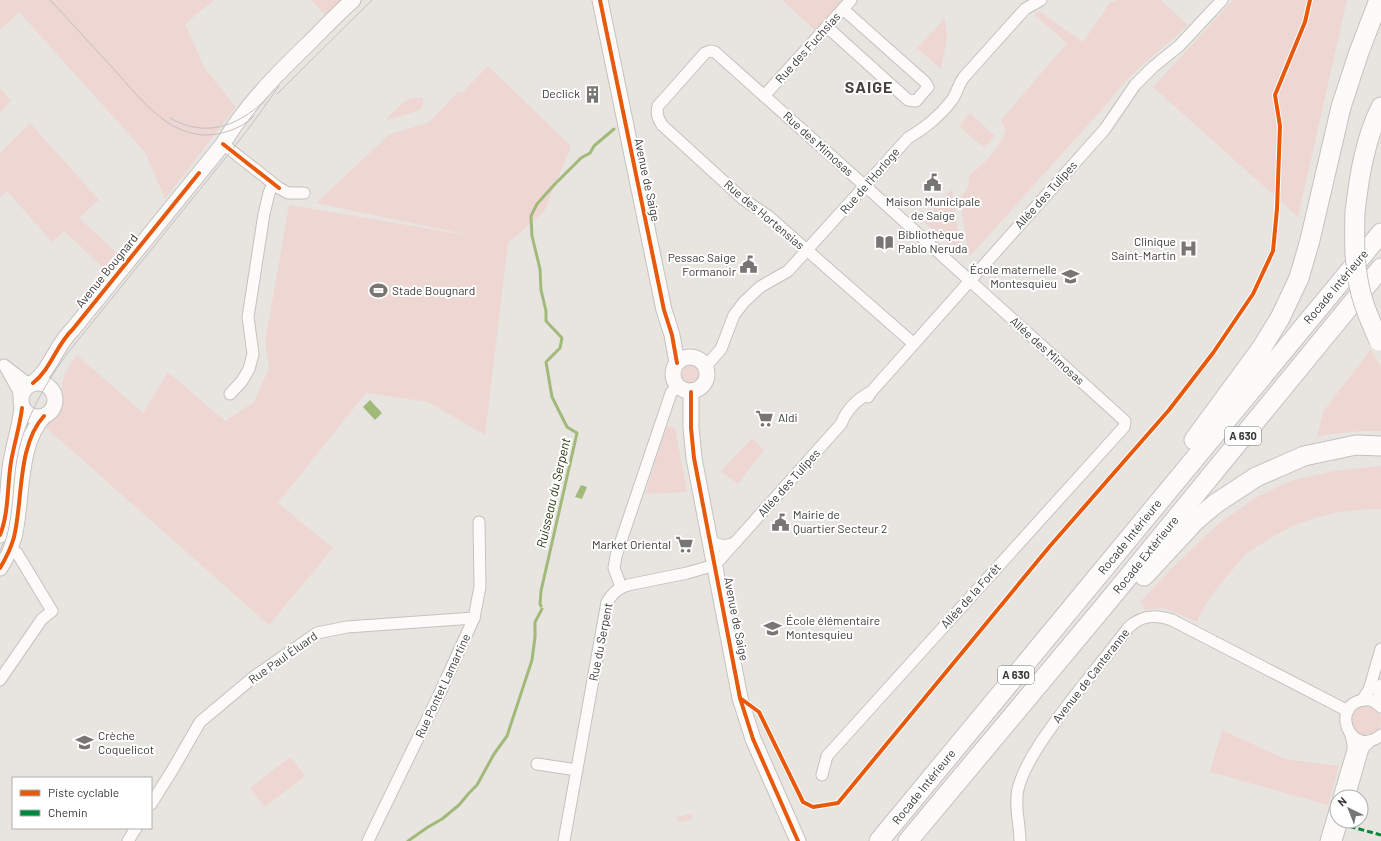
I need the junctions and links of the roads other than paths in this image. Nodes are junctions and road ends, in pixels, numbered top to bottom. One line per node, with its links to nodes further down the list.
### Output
1 (353, 0): 12 (street, Avenue Bougnard)
2 (600, 0): 21 (street, Avenue de Saige)
3 (851, 0): 7 (street, Rue des Fuchsias)
4 (1041, 0): 14 (street, Rue de l'Horloge)
5 (1222, 0): 19 (street, Allée des Tulipes)
6 (1379, 0): 36 (highway)
7 (843, 9): 8 (street, Rue des Fuchsias); 8 (street)
8 (827, 26): 10 (street, Rue des Fuchsias)
9 (685, 76): 10 (street, Rue des Mimosas); 17 (street, Rue des Hortensias)
10 (764, 96): 14 (street, Rue des Mimosas)
11 (1381, 107): 22 (highway, bridge)
12 (223, 144): 13 (street); 20 (street, Avenue Bougnard)
13 (273, 184): 15 (street); 31 (street)
14 (866, 186): 17 (street, Rue de l'Horloge); 19 (street, Rue des Mimosas)
15 (304, 193)
16 (1381, 233): 36 (highway, Rocade Intérieure / A 630)
17 (807, 251): 23 (street, Rue des Hortensias); 27 (street, Rue de l'Horloge)
18 (1381, 268): 45 (highway, Rocade Extérieure / A 630)
19 (969, 281): 23 (street, Allée des Tulipes); 34 (street, Allée des Mimosas)
20 (73, 329): 28 (street, Avenue Bougnard); 29 (street, Avenue Bougnard)
21 (672, 335): 24 (street, Avenue de Saige); 26 (street, Avenue de Saige)
22 (1380, 342)
23 (914, 344): 40 (street, Allée des Tulipes)
24 (692, 357): 26 (street); 27 (street, Avenue de Saige)
25 (2, 362): 28 (street); 32 (street)
26 (677, 363): 30 (street, Avenue de Saige)
27 (706, 366): 30 (street)
28 (33, 383): 29 (street); 32 (street, Avenue Bougnard)
29 (52, 388): 33 (street, Avenue Bougnard)
30 (684, 389): 39 (street, Avenue de Saige); 44 (street, Rue du Serpent)
31 (230, 394)
32 (21, 404): 33 (street); 38 (street, Avenue Bougnard)
33 (44, 416): 41 (street, Avenue Bougnard)
34 (1125, 421): 58 (street, Allée de la Forêt)
35 (1381, 446): 45 (highway)
36 (1153, 508): 69 (highway, Rocade Intérieure / A 630)
37 (479, 522): 46 (street, Rue Pontet Lamartine)
38 (0, 536)
39 (710, 540): 40 (street); 42 (street, Avenue de Saige)
40 (736, 542): 42 (street, Allée des Tulipes)
41 (10, 550): 43 (street, Avenue Bougnard); 48 (street)
42 (715, 565): 44 (street); 68 (street, Avenue de Saige)
43 (0, 568)
44 (621, 587): 57 (street, Rue du Serpent)
45 (1105, 605): 70 (highway, Rocade Extérieure / A 630)
46 (474, 618): 61 (street, Rue Paul Éluard); 66 (street, Rue Pontet Lamartine)
47 (1381, 649): 50 (street)
48 (0, 680)
49 (1381, 685): 51 (street)
50 (1362, 700): 51 (street); 52 (street)
51 (1380, 706)
52 (1348, 711): 53 (street); 71 (street, Avenue de Canteranne)
53 (1351, 735): 55 (street); 59 (street)
54 (1381, 735): 55 (street)
55 (1370, 741): 60 (street)
56 (537, 764): 57 (street)
57 (577, 770): 67 (street, Rue du Serpent)
58 (822, 775)
59 (1341, 789)
60 (1351, 789)
61 (152, 802)
62 (135, 829): 65 (street)
63 (1330, 829): 72 (street)
64 (1340, 829): 73 (street)
65 (128, 841)
66 (368, 841)
67 (564, 841)
68 (798, 841)
69 (879, 841)
70 (908, 841)
71 (1020, 841)
72 (1326, 841)
73 (1336, 841)

